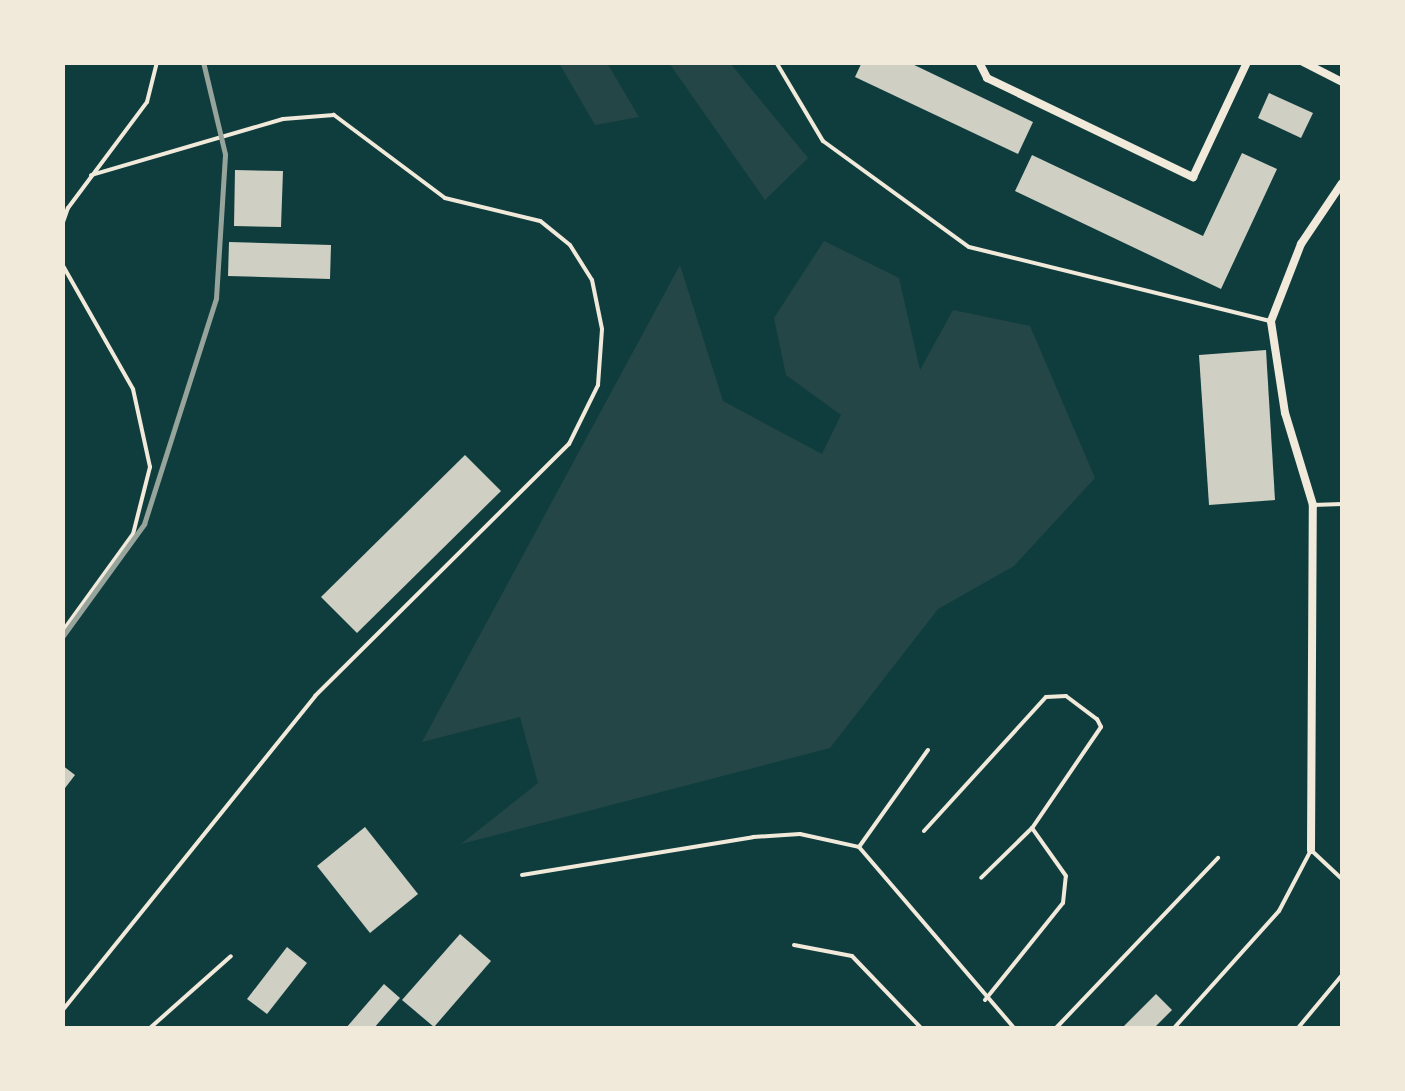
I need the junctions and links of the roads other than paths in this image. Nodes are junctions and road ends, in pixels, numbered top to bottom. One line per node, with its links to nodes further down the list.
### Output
1 (157, 62): 7 (lane)
2 (776, 62): 11 (lane)
3 (979, 62): 4 (street)
4 (1247, 62)
5 (1302, 62): 6 (street)
6 (1342, 82)
7 (91, 176): 9 (lane); 30 (lane)
8 (1341, 183): 11 (street)
9 (62, 225)
10 (62, 264): 14 (lane)
11 (1271, 321): 13 (street)
12 (1342, 504): 13 (lane)
13 (1313, 505): 19 (street)
14 (62, 632)
15 (928, 750): 18 (lane)
16 (1032, 828): 17 (lane); 24 (lane); 29 (lane)
17 (924, 831)
18 (859, 847): 23 (lane); 29 (lane)
19 (1311, 850): 21 (lane); 35 (lane)
20 (1218, 858): 34 (lane)
21 (1330, 867): 22 (lane); 25 (lane)
22 (1342, 868)
23 (522, 875)
24 (982, 878)
25 (1342, 879)
26 (794, 945): 32 (lane)
27 (231, 956): 31 (lane)
28 (1342, 975): 36 (lane)
29 (985, 1000): 33 (lane)
30 (62, 1011)
31 (150, 1028)
32 (921, 1028)
33 (1014, 1028)
34 (1056, 1028)
35 (1174, 1028)
36 (1298, 1028)

